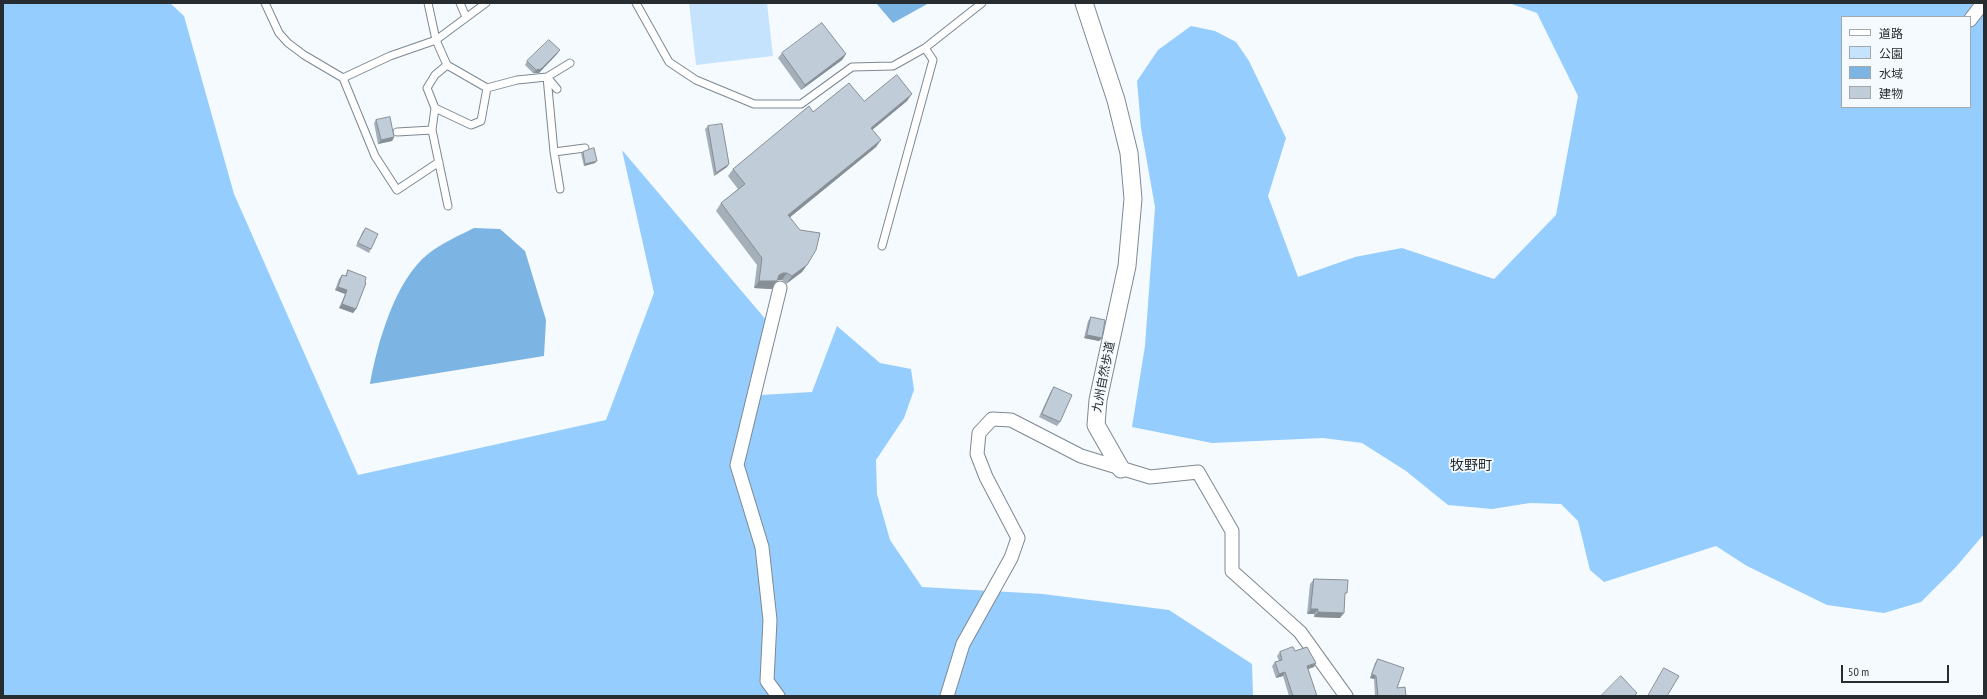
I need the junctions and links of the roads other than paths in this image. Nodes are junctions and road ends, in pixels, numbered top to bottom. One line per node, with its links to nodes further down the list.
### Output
1 (265, 3): 16 (lane)
2 (428, 3): 11 (lane)
3 (460, 3): 9 (lane)
4 (486, 3): 9 (lane)
5 (636, 3): 12 (lane)
6 (982, 3): 12 (lane)
7 (1084, 3): 29 (street, 九州自然歩道)
8 (1983, 3): 10 (street)
9 (466, 17): 11 (lane)
10 (1971, 19)
11 (436, 40): 14 (lane); 16 (lane)
12 (925, 48): 27 (lane)
13 (570, 63): 15 (lane)
14 (447, 65): 17 (lane); 19 (lane)
15 (547, 77): 17 (lane); 18 (lane); 23 (lane)
16 (343, 78): 24 (lane)
17 (487, 88): 19 (lane)
18 (557, 89)
19 (435, 108): 20 (lane)
20 (432, 130): 21 (lane); 24 (lane)
21 (397, 132)
22 (585, 148): 23 (lane)
23 (554, 152): 25 (lane)
24 (439, 162): 26 (lane)
25 (560, 188)
26 (448, 206)
27 (882, 246)
28 (780, 288): 30 (street)
29 (1121, 469): 31 (street); 32 (street)
30 (778, 696)
31 (947, 696)
32 (1346, 696)

